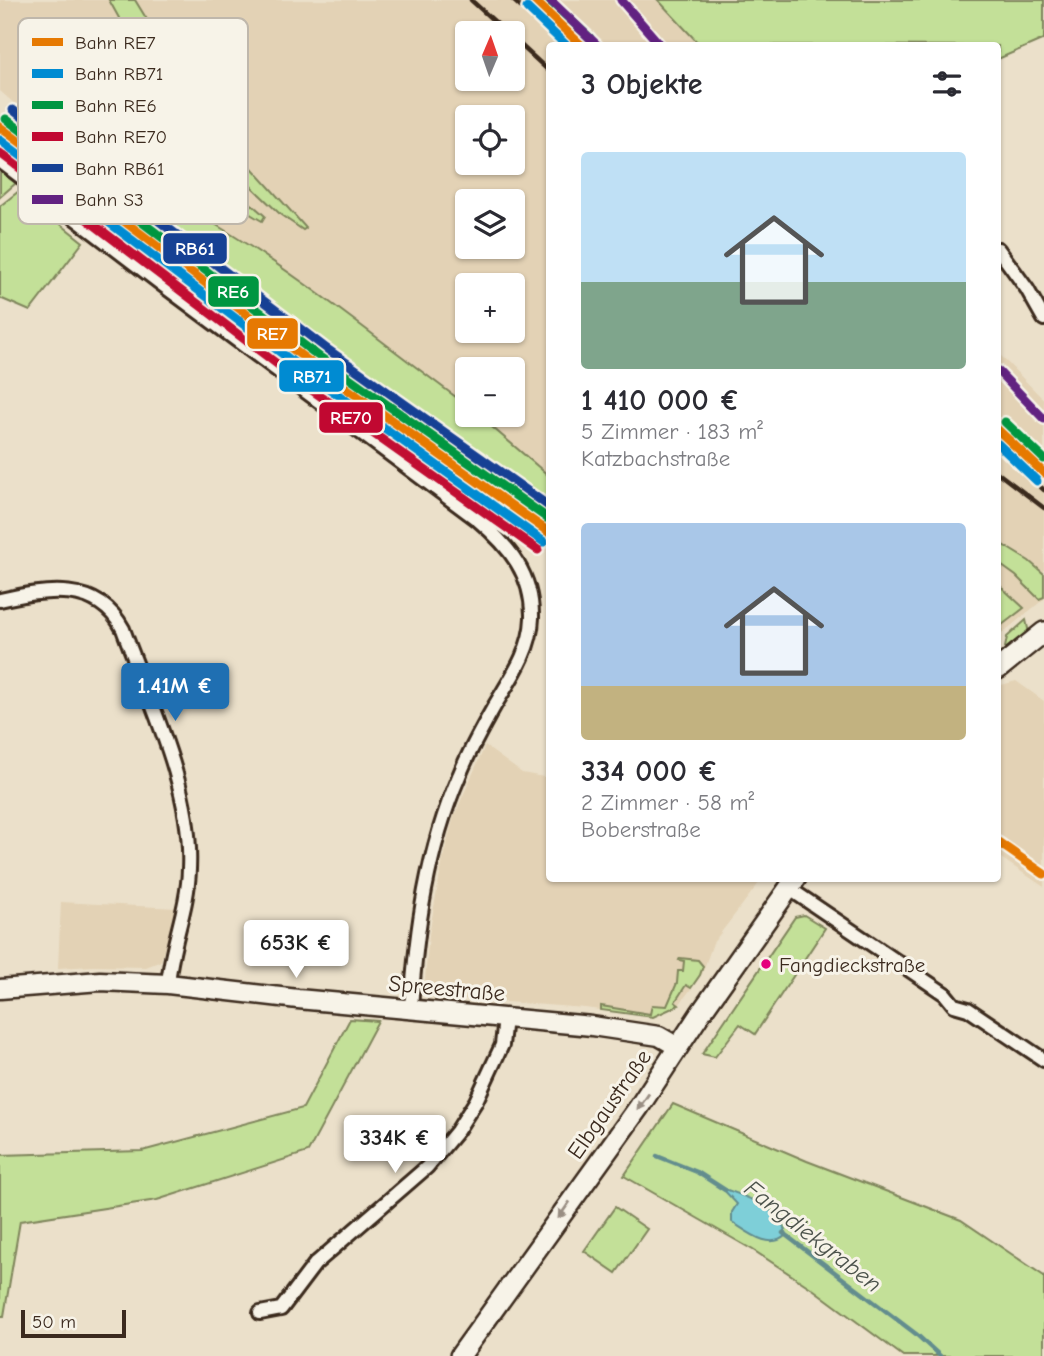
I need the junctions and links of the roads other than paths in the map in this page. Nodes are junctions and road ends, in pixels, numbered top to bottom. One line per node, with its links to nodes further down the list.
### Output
1 (0, 161): 2 (street)
2 (18, 175)
3 (82, 224): 12 (street)
4 (1001, 253): 5 (street)
5 (1044, 319)
6 (0, 600): 10 (street)
7 (1044, 632): 8 (main road)
8 (1001, 667)
9 (793, 884): 14 (main road, Elbgaustraße); 15 (street)
10 (168, 984): 11 (street, Spreestraße); 12 (street, Spreestraße)
11 (0, 989)
12 (411, 1009): 13 (street, Spreestraße)
13 (505, 1018): 14 (street, Spreestraße); 16 (street)
14 (678, 1047): 17 (main road, Elbgaustraße, one-way to 17)
15 (1044, 1060)
16 (260, 1314)
17 (460, 1356)

